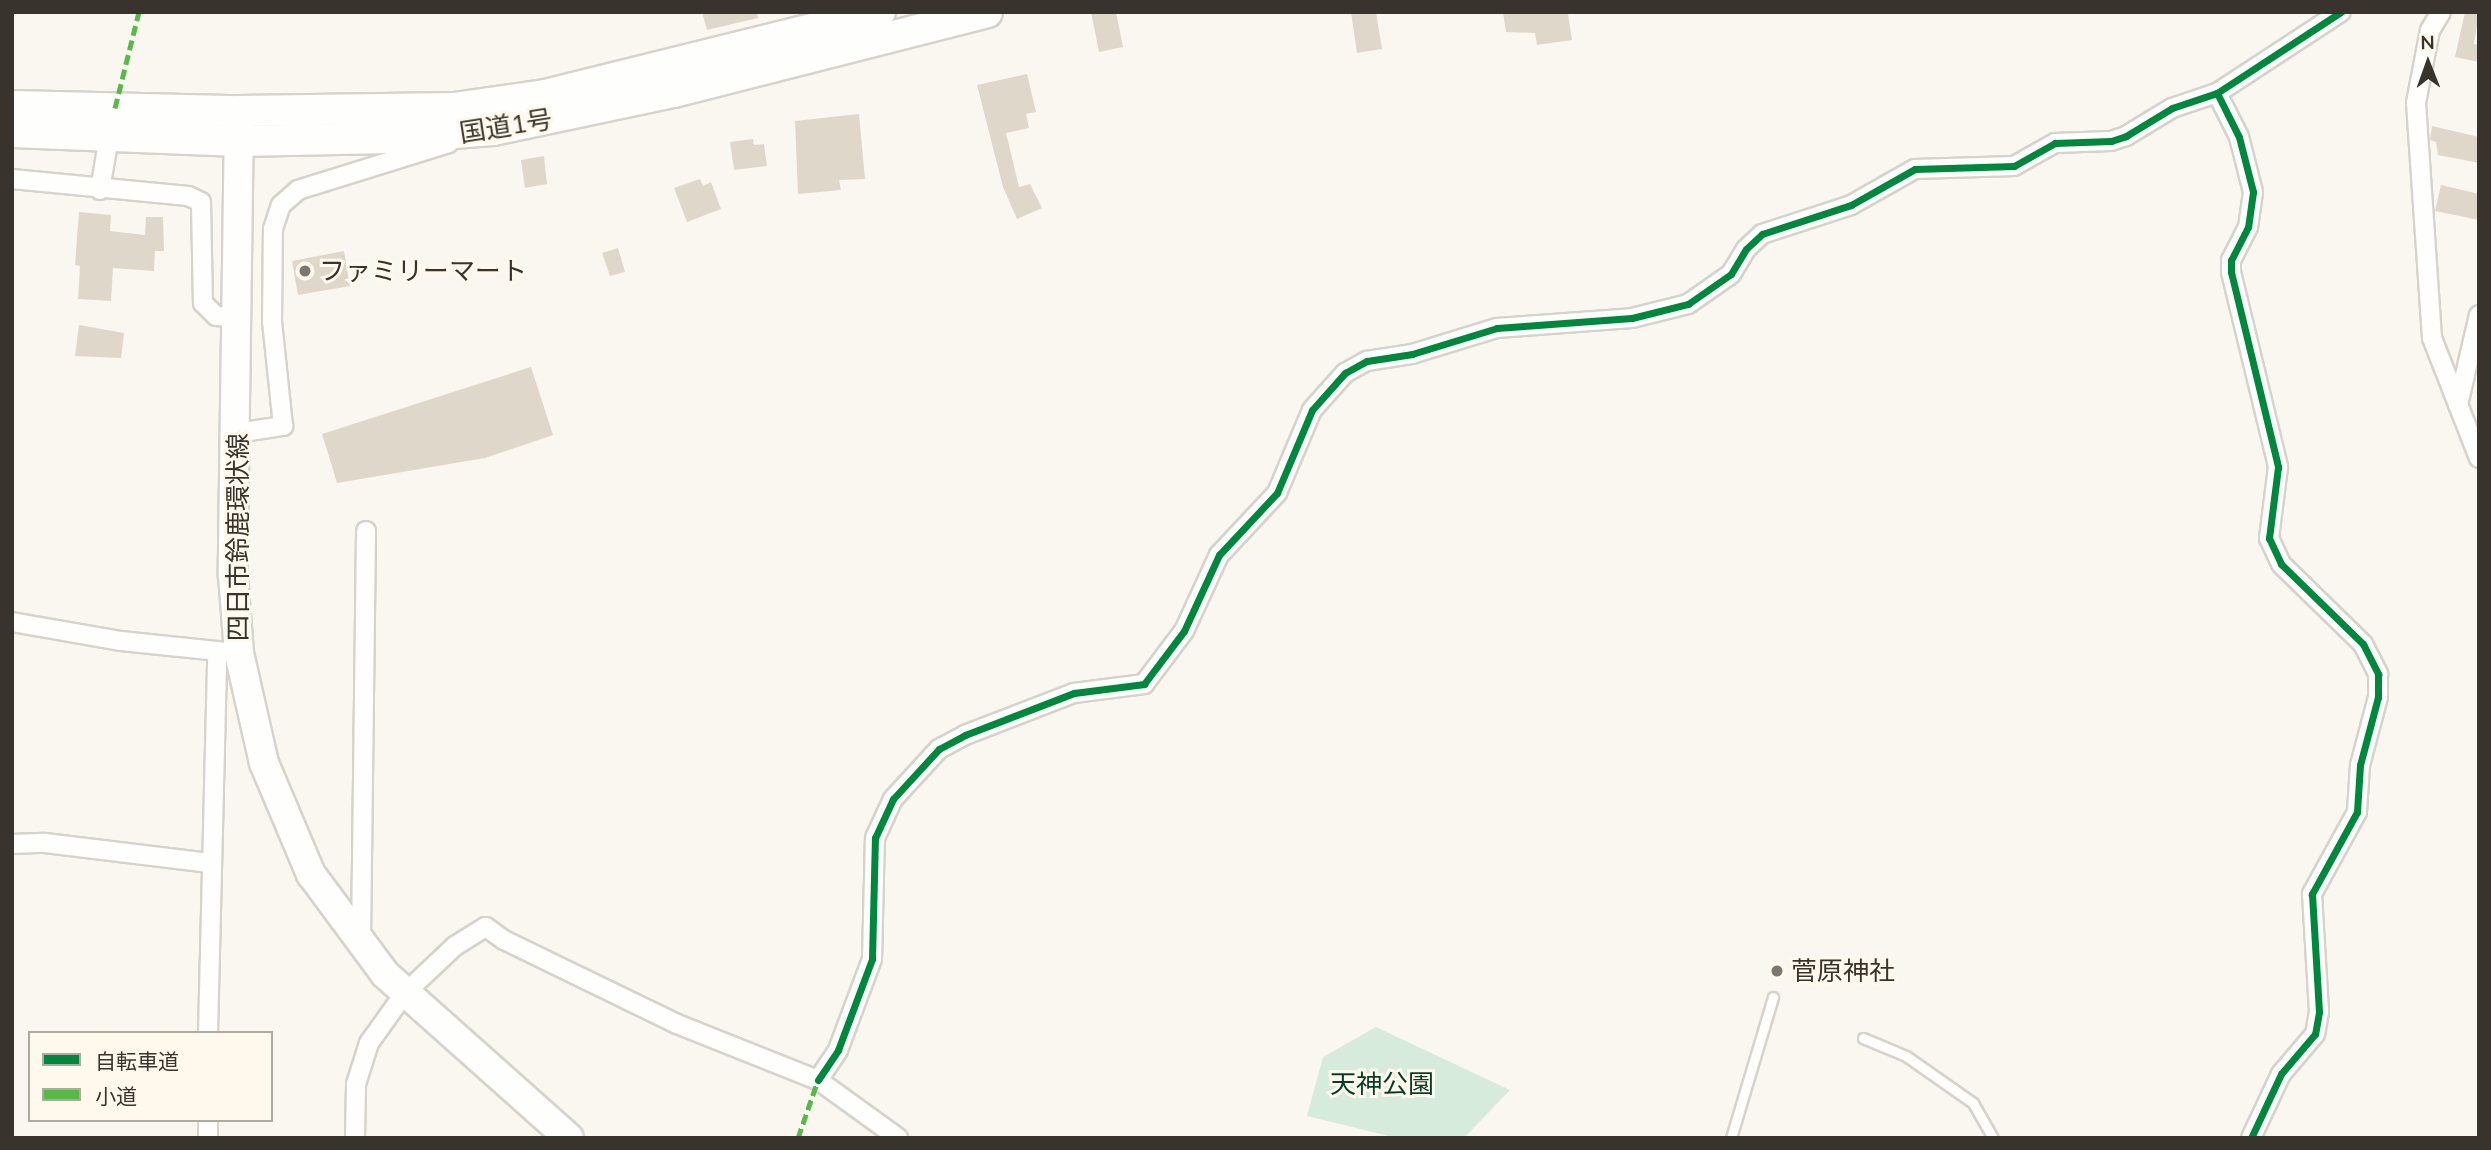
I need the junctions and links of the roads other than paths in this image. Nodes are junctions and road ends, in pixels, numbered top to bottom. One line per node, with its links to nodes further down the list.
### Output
1 (880, 12): 5 (highway, 国道1号)
2 (987, 12): 5 (highway, 国道1号)
3 (2341, 12): 6 (street)
4 (2441, 12): 17 (street)
5 (670, 79): 8 (highway, 国道1号)
6 (2217, 93): 30 (street); 36 (street)
7 (12, 106): 9 (highway, 国道1号)
8 (548, 107): 9 (highway, 国道1号); 10 (highway, 国道1号)
9 (239, 126): 10 (highway, 国道1号); 12 (highway, 国道1号); 16 (main road, 四日市鈴鹿環状線)
10 (492, 130): 18 (street)
11 (12, 132): 12 (highway, 国道1号)
12 (109, 137): 14 (street)
13 (12, 178): 14 (street)
14 (100, 190): 16 (street)
15 (2479, 315): 17 (street)
16 (238, 317): 18 (main road, 四日市鈴鹿環状線)
17 (2458, 405): 19 (street)
18 (237, 433): 22 (main road, 四日市鈴鹿環状線)
19 (2479, 458)
20 (366, 531): 25 (street)
21 (12, 622): 22 (street)
22 (228, 652): 24 (street); 25 (main road, 四日市鈴鹿環状線)
23 (12, 844): 24 (street)
24 (210, 863): 28 (street)
25 (360, 942): 26 (main road, 四日市鈴鹿環状線)
26 (404, 994): 30 (street); 31 (street); 32 (main road, 四日市鈴鹿環状線)
27 (1773, 997): 34 (lane)
28 (208, 1031)
29 (1863, 1038): 35 (lane)
30 (818, 1080): 33 (street)
31 (355, 1138)
32 (569, 1138)
33 (898, 1138)
34 (1731, 1138)
35 (1993, 1138)
36 (2251, 1138)

